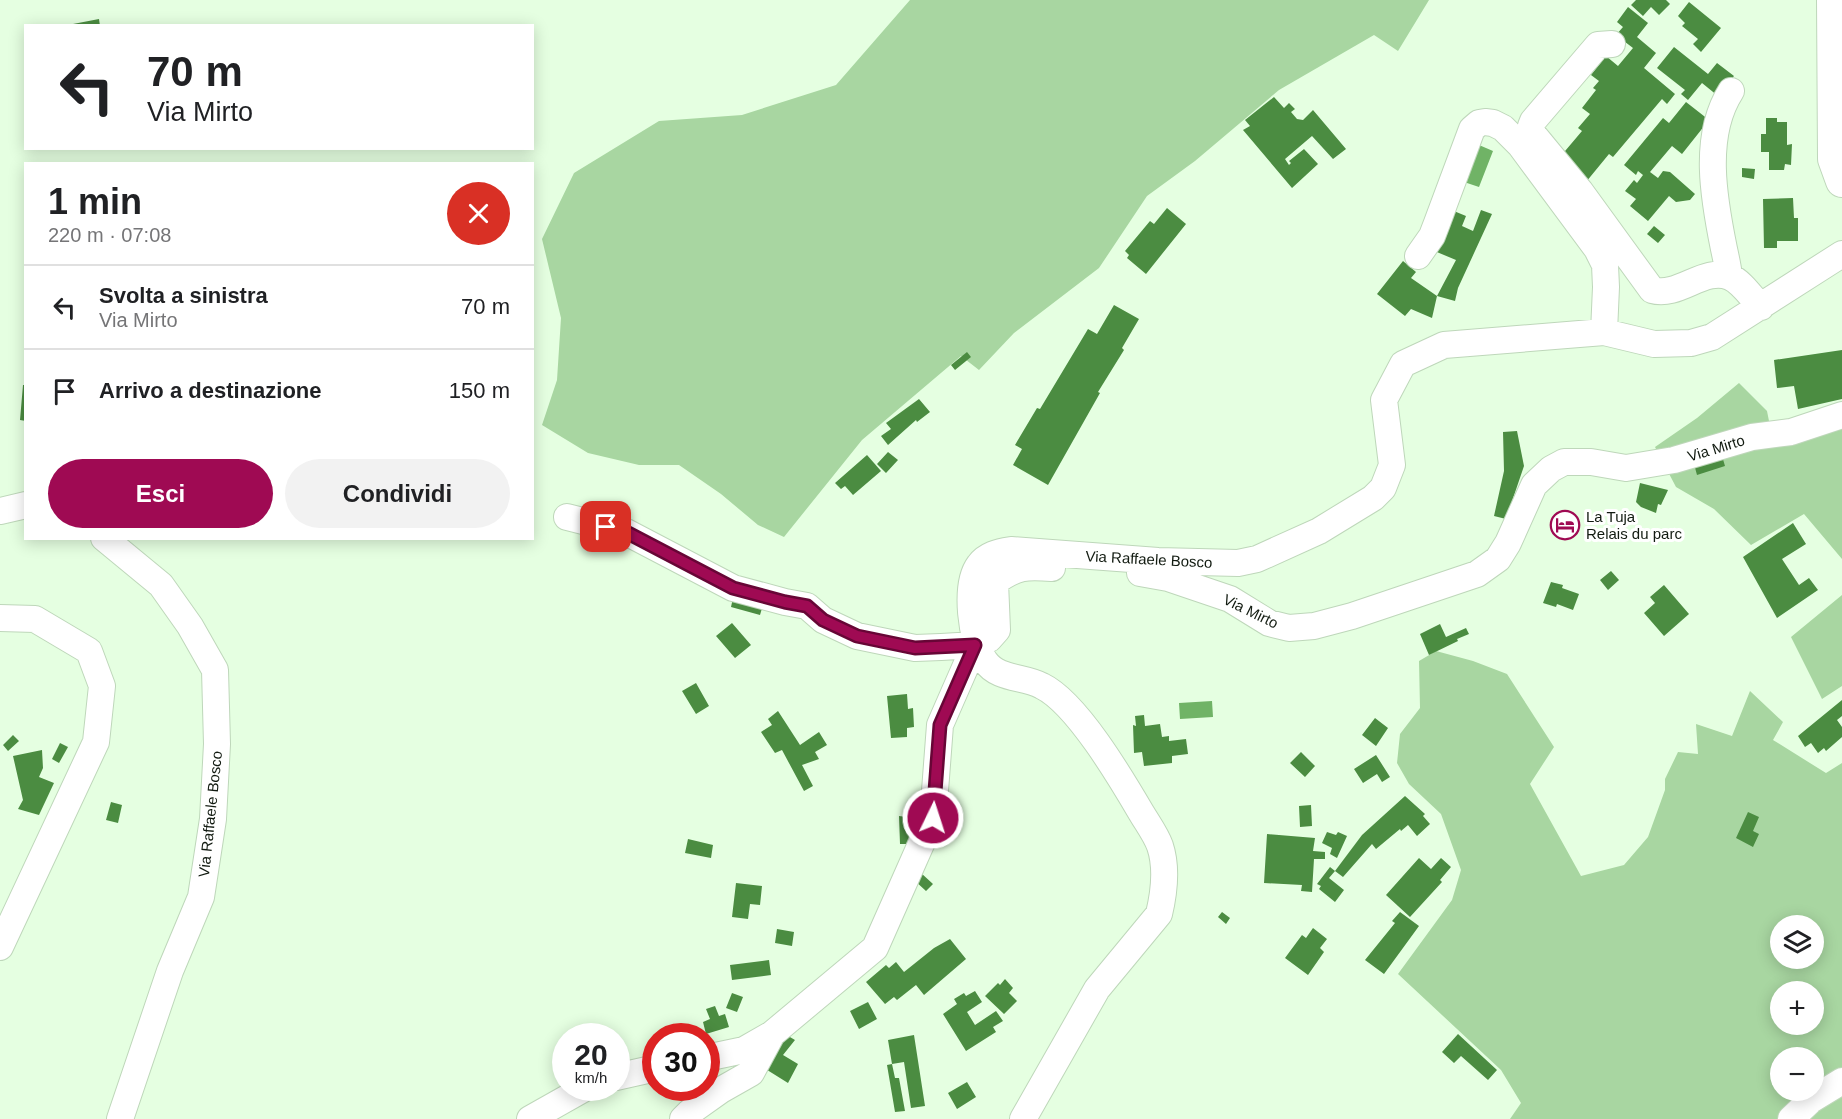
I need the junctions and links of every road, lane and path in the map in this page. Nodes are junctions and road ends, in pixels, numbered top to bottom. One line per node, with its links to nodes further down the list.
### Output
1 (1833, 0): 4 (main road)
2 (1612, 44): 7 (street)
3 (1731, 91): 7 (street)
4 (1842, 181)
5 (1842, 254): 8 (street, Via Raffaele Bosco)
6 (1418, 256): 9 (street)
7 (1729, 276): 8 (street)
8 (1761, 307): 9 (street, Via Raffaele Bosco)
9 (1605, 332): 16 (street, Via Raffaele Bosco)
10 (1842, 415): 16 (street, Via Mirto)
11 (24, 505): 12 (street)
12 (0, 511)
13 (567, 517): 16 (street)
14 (106, 540): 22 (street, Via Raffaele Bosco)
15 (0, 618): 17 (street)
16 (975, 645): 18 (street); 25 (street)
17 (0, 947)
18 (772, 1034): 19 (street); 24 (street)
19 (720, 1055)
20 (1842, 1081): 26 (street)
21 (562, 1101): 23 (street)
22 (120, 1119)
23 (530, 1119)
24 (683, 1119)
25 (1023, 1119)
26 (1791, 1119)

